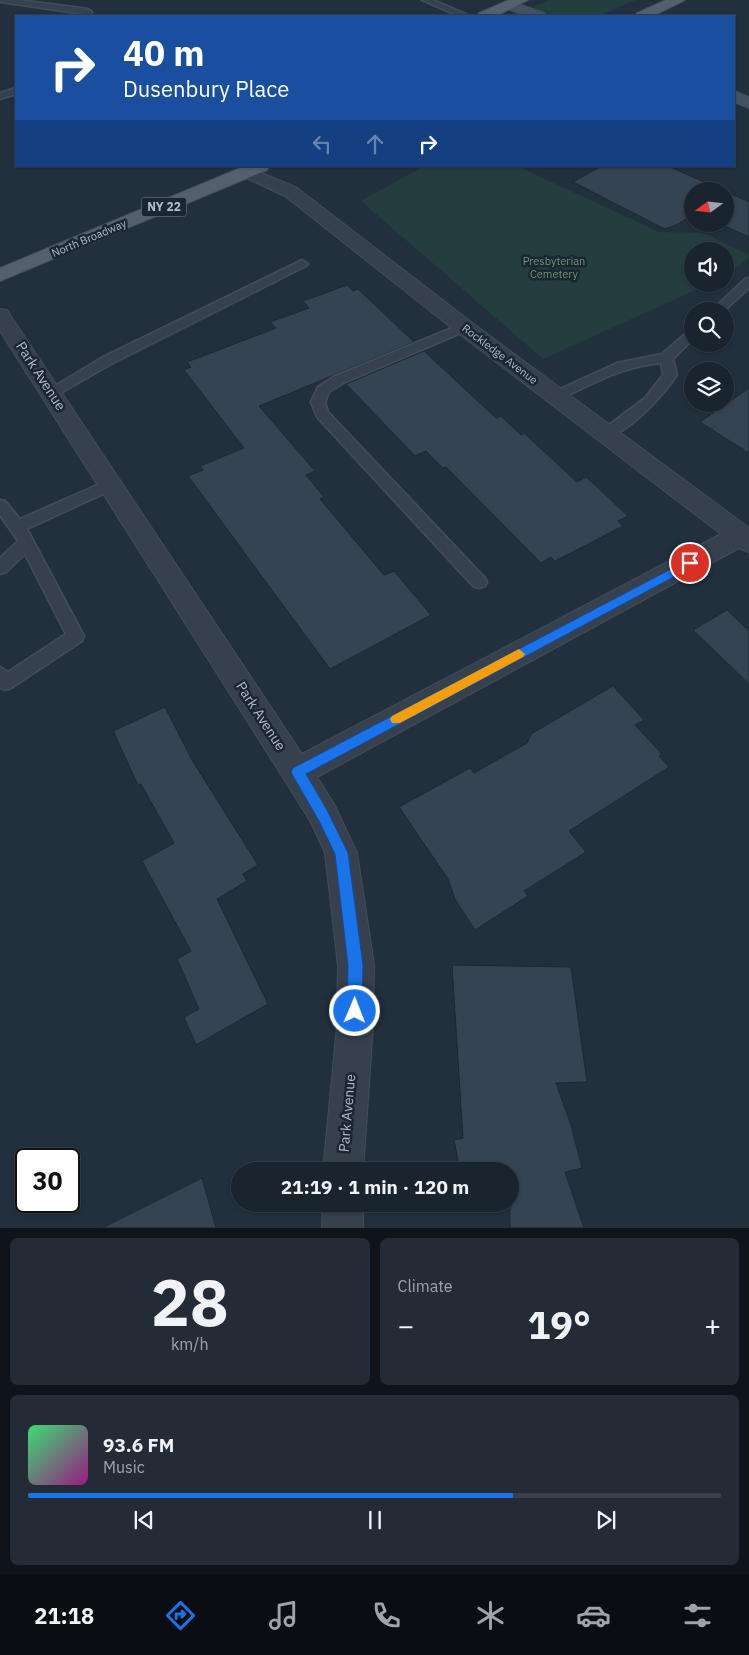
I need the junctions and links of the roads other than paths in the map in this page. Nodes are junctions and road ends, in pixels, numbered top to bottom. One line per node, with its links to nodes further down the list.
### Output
1 (1, 0): 4 (lane)
2 (426, 0): 9 (lane)
3 (678, 0): 6 (main road)
4 (13, 1): 7 (lane); 8 (lane)
5 (516, 2): 10 (main road); 11 (street)
6 (664, 3): 12 (main road)
7 (0, 5)
8 (86, 15)
9 (464, 15)
10 (486, 15)
11 (537, 15)
12 (644, 15)
13 (15, 90): 14 (lane)
14 (0, 96)
15 (735, 96): 16 (street)
16 (749, 103)
17 (254, 169): 19 (main road, North Broadway / NY 22); 23 (street, Rockledge Avenue)
18 (302, 264): 26 (lane)
19 (0, 275)
20 (749, 282): 21 (lane)
21 (727, 302)
22 (0, 315): 26 (street, Park Avenue)
23 (464, 327): 27 (street, Rockledge Avenue); 35 (lane)
24 (684, 341): 25 (lane)
25 (666, 358): 27 (lane); 28 (lane)
26 (52, 392): 29 (street, Park Avenue)
27 (556, 396): 28 (street, Rockledge Avenue)
28 (605, 433): 32 (street, Rockledge Avenue)
29 (111, 484): 31 (lane); 37 (street, Park Avenue)
30 (0, 505): 31 (lane)
31 (18, 527): 33 (lane)
32 (745, 539): 37 (street)
33 (26, 543): 34 (lane); 36 (lane)
34 (0, 568)
35 (479, 582)
36 (0, 674)
37 (297, 772): 38 (street, Park Avenue)
38 (344, 1162)
39 (342, 1212): 40 (street)
40 (342, 1228)

